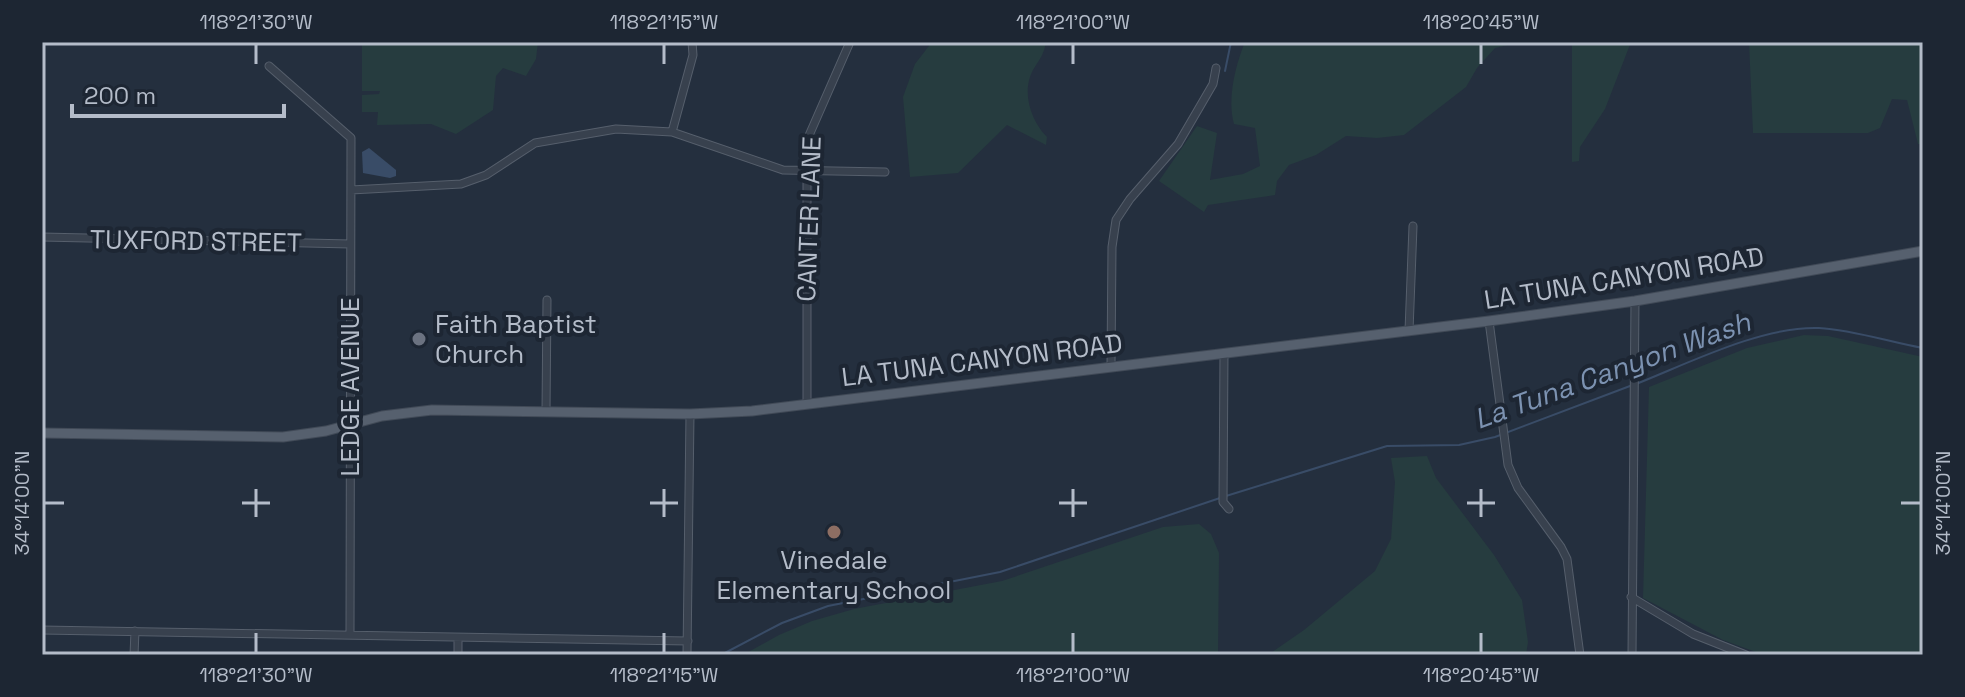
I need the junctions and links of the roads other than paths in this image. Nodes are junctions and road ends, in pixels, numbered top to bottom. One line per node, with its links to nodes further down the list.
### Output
1 (692, 42): 5 (street)
2 (850, 42): 6 (street, CANTER LANE)
3 (269, 66): 8 (street, LEDGE AVENUE)
4 (1216, 68): 18 (street)
5 (672, 132): 6 (street); 8 (street)
6 (806, 171): 7 (street); 19 (street, CANTER LANE)
7 (885, 172)
8 (351, 190): 11 (street, LEDGE AVENUE)
9 (1413, 226): 16 (street)
10 (42, 237): 11 (street, TUXFORD STREET)
11 (350, 244): 22 (street, LEDGE AVENUE)
12 (1923, 251): 14 (main road, LA TUNA CANYON ROAD)
13 (547, 300): 20 (street)
14 (1635, 301): 15 (main road, LA TUNA CANYON ROAD); 25 (street)
15 (1489, 321): 16 (main road, LA TUNA CANYON ROAD); 34 (street)
16 (1409, 331): 17 (main road, LA TUNA CANYON ROAD)
17 (1224, 353): 18 (main road, LA TUNA CANYON ROAD); 24 (street)
18 (1111, 366): 19 (main road, LA TUNA CANYON ROAD)
19 (807, 404): 21 (main road, LA TUNA CANYON ROAD)
20 (546, 411): 21 (main road, LA TUNA CANYON ROAD); 22 (main road, LA TUNA CANYON ROAD)
21 (690, 414): 30 (street)
22 (350, 424): 23 (main road, LA TUNA CANYON ROAD); 28 (street, LEDGE AVENUE)
23 (42, 433)
24 (1225, 501)
25 (1631, 597): 35 (street); 36 (street)
26 (42, 630): 27 (street)
27 (135, 631): 28 (street); 31 (street)
28 (350, 635): 29 (street)
29 (458, 638): 30 (street); 32 (street)
30 (688, 641): 33 (street)
31 (134, 655)
32 (458, 655)
33 (687, 655)
34 (1580, 655)
35 (1632, 655)
36 (1746, 655)

